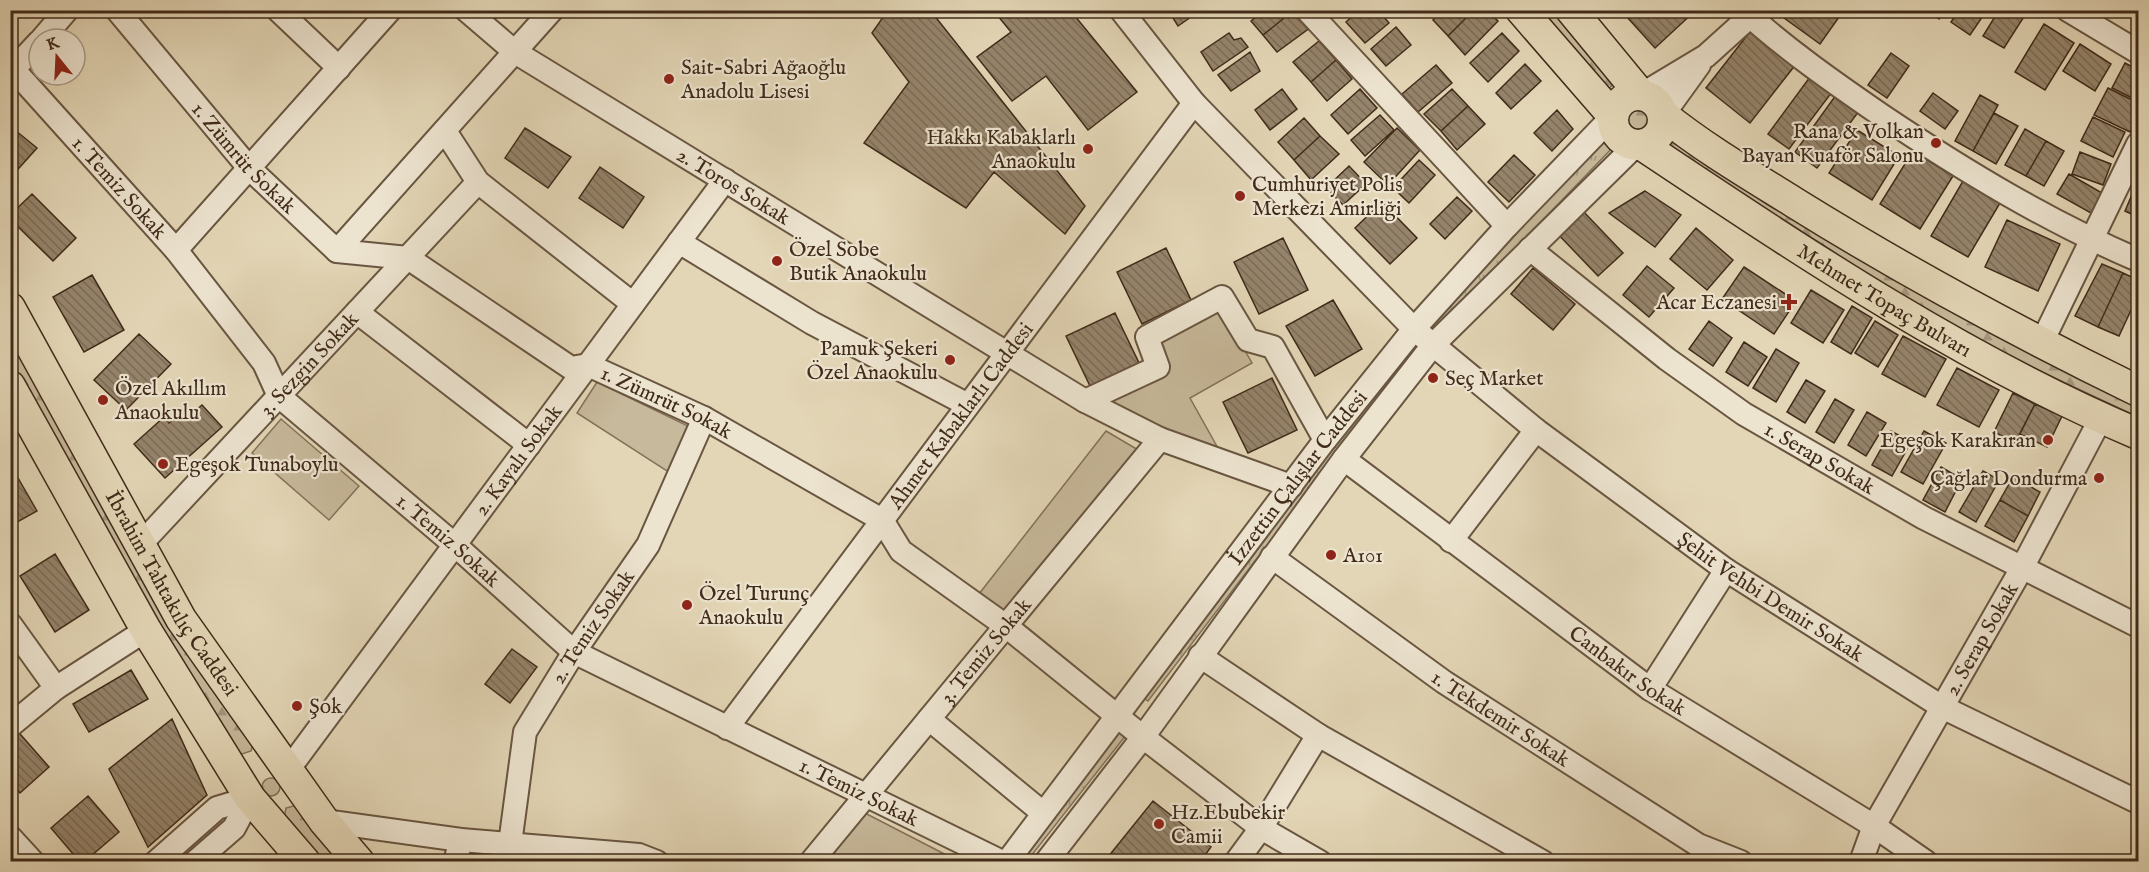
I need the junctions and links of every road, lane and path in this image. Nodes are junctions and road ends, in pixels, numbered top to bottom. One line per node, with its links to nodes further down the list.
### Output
1 (67, 10): 13 (street)
2 (117, 10): 27 (street, 1. Zümrüt Sokak)
3 (278, 10): 18 (street)
4 (390, 10): 18 (street)
5 (466, 10): 15 (street, 2. Toros Sokak)
6 (552, 10): 15 (street)
7 (1121, 10): 21 (street)
8 (1307, 10): 30 (street)
9 (1521, 10): 23 (main road)
10 (1571, 10): 20 (main road)
11 (2068, 10): 14 (street)
12 (1750, 13): 17 (street); 31 (street)
13 (52, 27)
14 (2138, 50)
15 (515, 52): 24 (street); 28 (street, 2. Toros Sokak)
16 (27, 54): 19 (street)
17 (1706, 56): 20 (street); 22 (street)
18 (339, 68): 27 (street)
19 (12, 71): 33 (street, 1. Temiz Sokak)
20 (1641, 95): 22 (main road); 23 (main road)
21 (1194, 103): 41 (street); 44 (street, Ahmet Kabaklarlı Caddesi)
22 (1663, 115): 26 (main road); 42 (main road, Mehmet Topaç Bulvarı)
23 (1613, 116): 26 (main road); 30 (street, İzzettin Çalışlar Caddesi)
24 (444, 131): 29 (street); 35 (street)
25 (2139, 144): 31 (street)
26 (1639, 145): 34 (street, İzzettin Çalışlar Caddesi); 52 (main road, Mehmet Topaç Bulvarı)
27 (249, 168): 33 (street); 35 (street, 1. Zümrüt Sokak)
28 (724, 180): 32 (street, 2. Kayalı Sokak); 44 (street, 2. Toros Sokak)
29 (478, 182): 36 (street, 3. Sezgin Sokak); 38 (street)
30 (1507, 226): 41 (street, İzzettin Çalışlar Caddesi)
31 (2092, 240): 37 (street); 42 (street)
32 (679, 242): 38 (street, 2. Kayalı Sokak); 50 (street)
33 (176, 249): 48 (street, 1. Temiz Sokak)
34 (1530, 249): 43 (street, İzzettin Çalışlar Caddesi); 65 (street, 1. Serap Sokak)
35 (338, 251): 36 (street, 1. Zümrüt Sokak)
36 (408, 258): 40 (street, 3. Sezgin Sokak); 45 (street, 1. Zümrüt Sokak)
37 (2139, 260)
38 (633, 304): 45 (street, 2. Kayalı Sokak)
39 (10, 308): 63 (main road, İbrahim Tahtakılıç Caddesi)
40 (357, 312): 48 (street, 3. Sezgin Sokak); 57 (street)
41 (1414, 329): 43 (street, Şehit Vehbi Demir Sokak); 56 (street, İzzettin Çalışlar Caddesi)
42 (2041, 344): 47 (main road, Mehmet Topaç Bulvarı)
43 (1433, 345): 53 (street, Şehit Vehbi Demir Sokak); 58 (street, İzzettin Çalışlar Caddesi)
44 (1007, 352): 49 (street, 2. Toros Sokak); 50 (street, Ahmet Kabaklarlı Caddesi)
45 (588, 364): 51 (street, 1. Zümrüt Sokak); 57 (street, 2. Kayalı Sokak)
46 (10, 387): 70 (main road, İbrahim Tahtakılıç Caddesi)
47 (2139, 391)
48 (279, 396): 62 (street, 1. Temiz Sokak); 63 (street, 3. Sezgin Sokak)
49 (1085, 401): 55 (street, 2. Toros Sokak); 56 (street)
50 (968, 405): 60 (street, Ahmet Kabaklarlı Caddesi)
51 (704, 418): 60 (street, 1. Zümrüt Sokak); 71 (street, 2. Temiz Sokak)
52 (2101, 418): 54 (main road, Mehmet Topaç Bulvarı); 65 (street, 2. Serap Sokak)
53 (1536, 430): 61 (street); 66 (street, Şehit Vehbi Demir Sokak)
54 (2139, 434)
55 (1160, 439): 59 (street, 2. Toros Sokak); 68 (street, 3. Temiz Sokak)
56 (1325, 440): 59 (street, İzzettin Çalışlar Caddesi)
57 (529, 445): 62 (street, 2. Kayalı Sokak)
58 (1344, 459): 61 (street, Canbakır Sokak); 64 (street, İzzettin Çalışlar Caddesi)
59 (1291, 486): 76 (street, İzzettin Çalışlar Caddesi)
60 (882, 520): 68 (street, 1. Zümrüt Sokak); 79 (street, Ahmet Kabaklarlı Caddesi)
61 (1451, 541): 74 (street, Canbakır Sokak)
62 (455, 545): 71 (street, 1. Temiz Sokak); 82 (street, 2. Kayalı Sokak)
63 (139, 546): 82 (main road, İbrahim Tahtakılıç Caddesi)
64 (1272, 557): 72 (street, İzzettin Çalışlar Caddesi); 93 (street, 1. Tekdemir Sokak)
65 (2022, 568): 69 (street, 1. Serap Sokak); 75 (street, 2. Serap Sokak)
66 (1726, 570): 74 (street); 75 (street, Şehit Vehbi Demir Sokak)
67 (10, 624): 73 (street)
68 (1006, 626): 76 (street, 1. Zümrüt Sokak); 77 (street, 3. Temiz Sokak)
69 (2139, 626)
70 (146, 630): 73 (street); 84 (main road, İbrahim Tahtakılıç Caddesi)
71 (574, 652): 79 (street, 1. Temiz Sokak); 91 (street, 2. Temiz Sokak)
72 (1200, 656): 80 (street); 81 (street, İzzettin Çalışlar Caddesi)
73 (56, 688): 78 (street)
74 (1650, 689): 88 (street, Canbakır Sokak)
75 (1942, 707): 85 (street, Şehit Vehbi Demir Sokak); 88 (street, 2. Serap Sokak)
76 (1118, 716): 81 (street, 1. Zümrüt Sokak); 86 (street, İzzettin Çalışlar Caddesi)
77 (929, 719): 83 (street, 3. Temiz Sokak); 86 (street)
78 (10, 726)
79 (727, 728): 83 (street, 1. Temiz Sokak)
80 (1318, 735): 89 (street); 106 (street)
81 (1143, 737): 89 (street, 1. Zümrüt Sokak); 103 (street, İzzettin Çalışlar Caddesi)
82 (288, 770): 84 (main road); 87 (main road, İbrahim Tahtakılıç Caddesi)
83 (865, 796): 100 (street, 3. Temiz Sokak); 101 (street, 1. Temiz Sokak)
84 (250, 798): 95 (street); 96 (street); 97 (main road, İbrahim Tahtakılıç Caddesi)
85 (2139, 801)
86 (1043, 813): 102 (street, İzzettin Çalışlar Caddesi)
87 (324, 821): 92 (street); 98 (main road, İbrahim Tahtakılıç Caddesi)
88 (1874, 826): 107 (street, 2. Serap Sokak); 108 (street, Canbakır Sokak)
89 (1261, 828): 104 (street); 105 (street, 1. Zümrüt Sokak)
90 (10, 837): 94 (street)
91 (510, 844): 92 (street); 99 (street)
92 (458, 851)
93 (1729, 860)
94 (33, 861)
95 (156, 861)
96 (195, 861)
97 (305, 861)
98 (359, 861)
99 (657, 861)
100 (811, 861)
101 (1002, 861)
102 (1007, 861)
103 (1046, 861)
104 (1236, 861)
105 (1320, 861)
106 (1543, 861)
107 (1862, 861)
108 (1926, 861)

